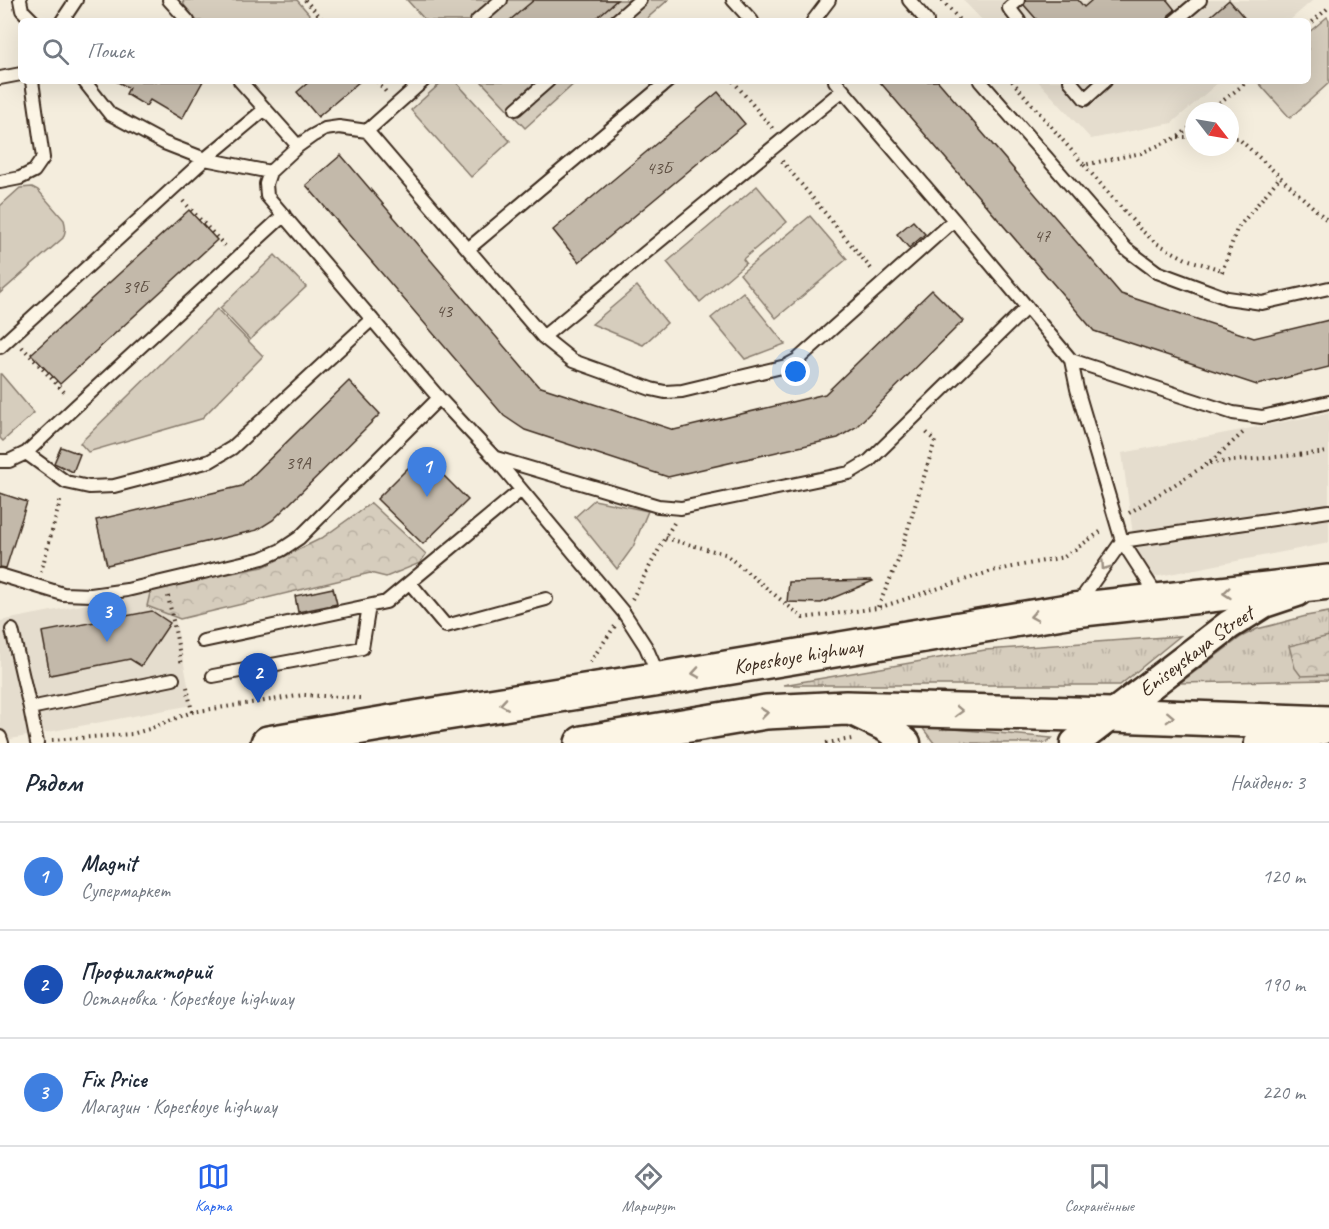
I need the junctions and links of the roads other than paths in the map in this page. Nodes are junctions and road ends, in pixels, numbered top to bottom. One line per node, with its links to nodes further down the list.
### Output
1 (20, 0): 11 (lane)
2 (76, 0): 12 (lane)
3 (169, 0): 13 (lane)
4 (501, 0): 14 (lane)
5 (640, 0): 15 (lane)
6 (733, 0): 16 (lane)
7 (829, 0): 17 (lane)
8 (909, 0): 18 (lane)
9 (1018, 0): 19 (lane)
10 (1200, 0): 20 (lane)
11 (30, 18)
12 (64, 18)
13 (185, 18)
14 (480, 18)
15 (619, 18)
16 (749, 18)
17 (815, 18)
18 (924, 18)
19 (1017, 18)
20 (1179, 18)
21 (18, 75): 22 (lane)
22 (0, 78)
23 (32, 84): 39 (lane)
24 (86, 84): 37 (lane)
25 (243, 84): 34 (lane)
26 (420, 84): 35 (lane)
27 (545, 84): 33 (lane)
28 (664, 84): 42 (lane)
29 (983, 84): 43 (lane)
30 (1072, 84): 31 (lane)
31 (1102, 84)
32 (839, 86): 41 (lane); 46 (lane)
33 (516, 109)
34 (265, 110): 36 (lane); 37 (lane)
35 (367, 131): 36 (lane); 42 (lane)
36 (298, 147): 38 (lane)
37 (205, 159): 38 (lane); 47 (lane)
38 (270, 172): 40 (lane)
39 (0, 182)
40 (284, 215): 45 (lane); 51 (lane)
41 (954, 219): 44 (lane); 46 (lane)
42 (468, 249): 46 (lane)
43 (1329, 288)
44 (1027, 306): 48 (lane); 52 (lane)
45 (372, 319): 49 (lane); 51 (lane)
46 (543, 337)
47 (0, 346)
48 (1071, 360): 50 (lane); 56 (lane)
49 (439, 398): 52 (lane); 57 (lane)
50 (1329, 402)
51 (26, 453): 53 (lane)
52 (494, 458): 54 (lane)
53 (0, 461)
54 (521, 489): 59 (lane); 68 (lane)
55 (1329, 510): 56 (lane)
56 (1122, 541): 61 (lane); 63 (lane, one-way to 63)
57 (0, 575)
58 (1328, 582): 61 (main road, Kopeskoye highway, one-way to 61); 71 (street, Eniseyskaya Street)
59 (410, 583): 60 (lane); 62 (lane)
60 (546, 599)
61 (1161, 600): 63 (main road, Kopeskoye highway)
62 (369, 606): 65 (lane); 66 (lane)
63 (1074, 610): 68 (main road, Kopeskoye highway, one-way to 68)
64 (12, 630): 69 (lane)
65 (203, 641)
66 (213, 676)
67 (179, 679): 69 (lane)
68 (660, 679): 77 (main road, Kopeskoye highway, one-way to 77)
69 (30, 708): 75 (lane)
70 (846, 708): 71 (main road, one-way to 71); 78 (main road, one-way to 70); 79 (street)
71 (1112, 715): 72 (main road, one-way to 72); 80 (street, Eniseyskaya Street)
72 (1329, 723)
73 (1329, 729): 81 (street)
74 (0, 737): 76 (lane)
75 (42, 742)
76 (2, 743)
77 (268, 743)
78 (582, 743)
79 (906, 743)
80 (1075, 743)
81 (1259, 743)

